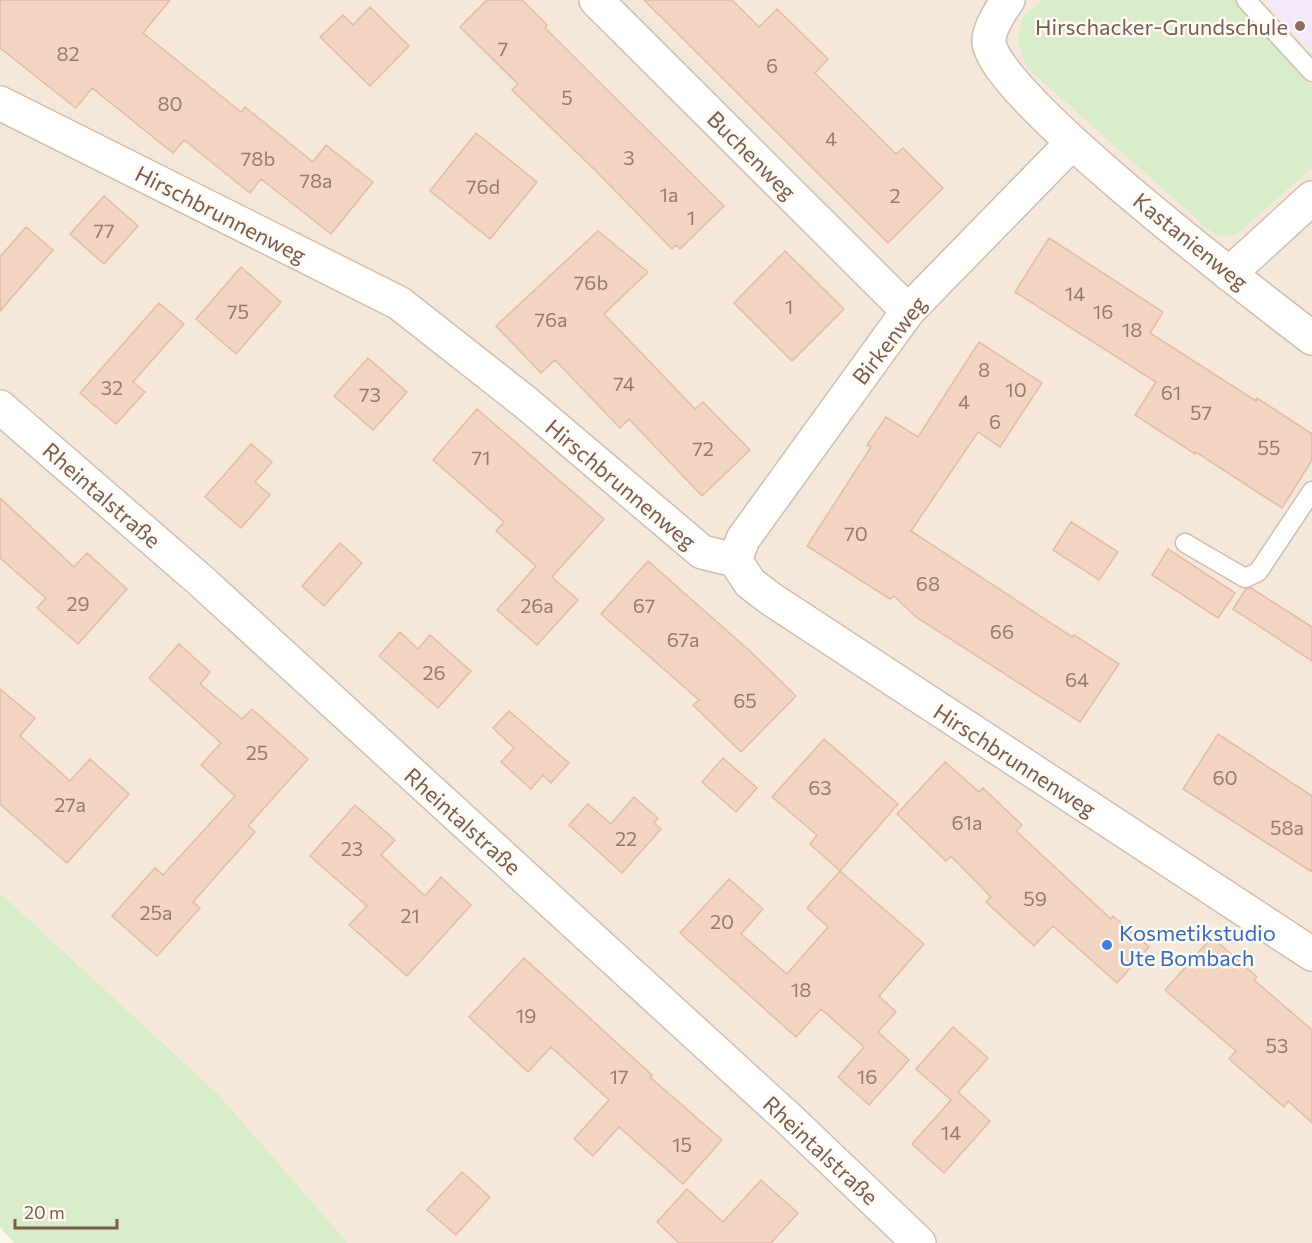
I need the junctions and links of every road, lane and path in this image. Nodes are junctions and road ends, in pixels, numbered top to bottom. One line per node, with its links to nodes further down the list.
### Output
1 (596, 0): 9 (street, Buchenweg)
2 (1008, 0): 6 (street, Kastanienweg)
3 (1246, 0): 4 (lane)
4 (1312, 72)
5 (0, 103): 14 (street, Hirschbrunnenweg)
6 (1072, 143): 8 (street, Kastanienweg); 9 (street, Birkenweg)
7 (1312, 198): 8 (street)
8 (1229, 274): 10 (street, Kastanienweg)
9 (908, 310): 14 (street, Birkenweg)
10 (1312, 338)
11 (0, 407): 16 (street, Rheintalstraße)
12 (1312, 491): 13 (lane)
13 (1185, 543)
14 (735, 560): 15 (street, Hirschbrunnenweg)
15 (1312, 954)
16 (919, 1243)

